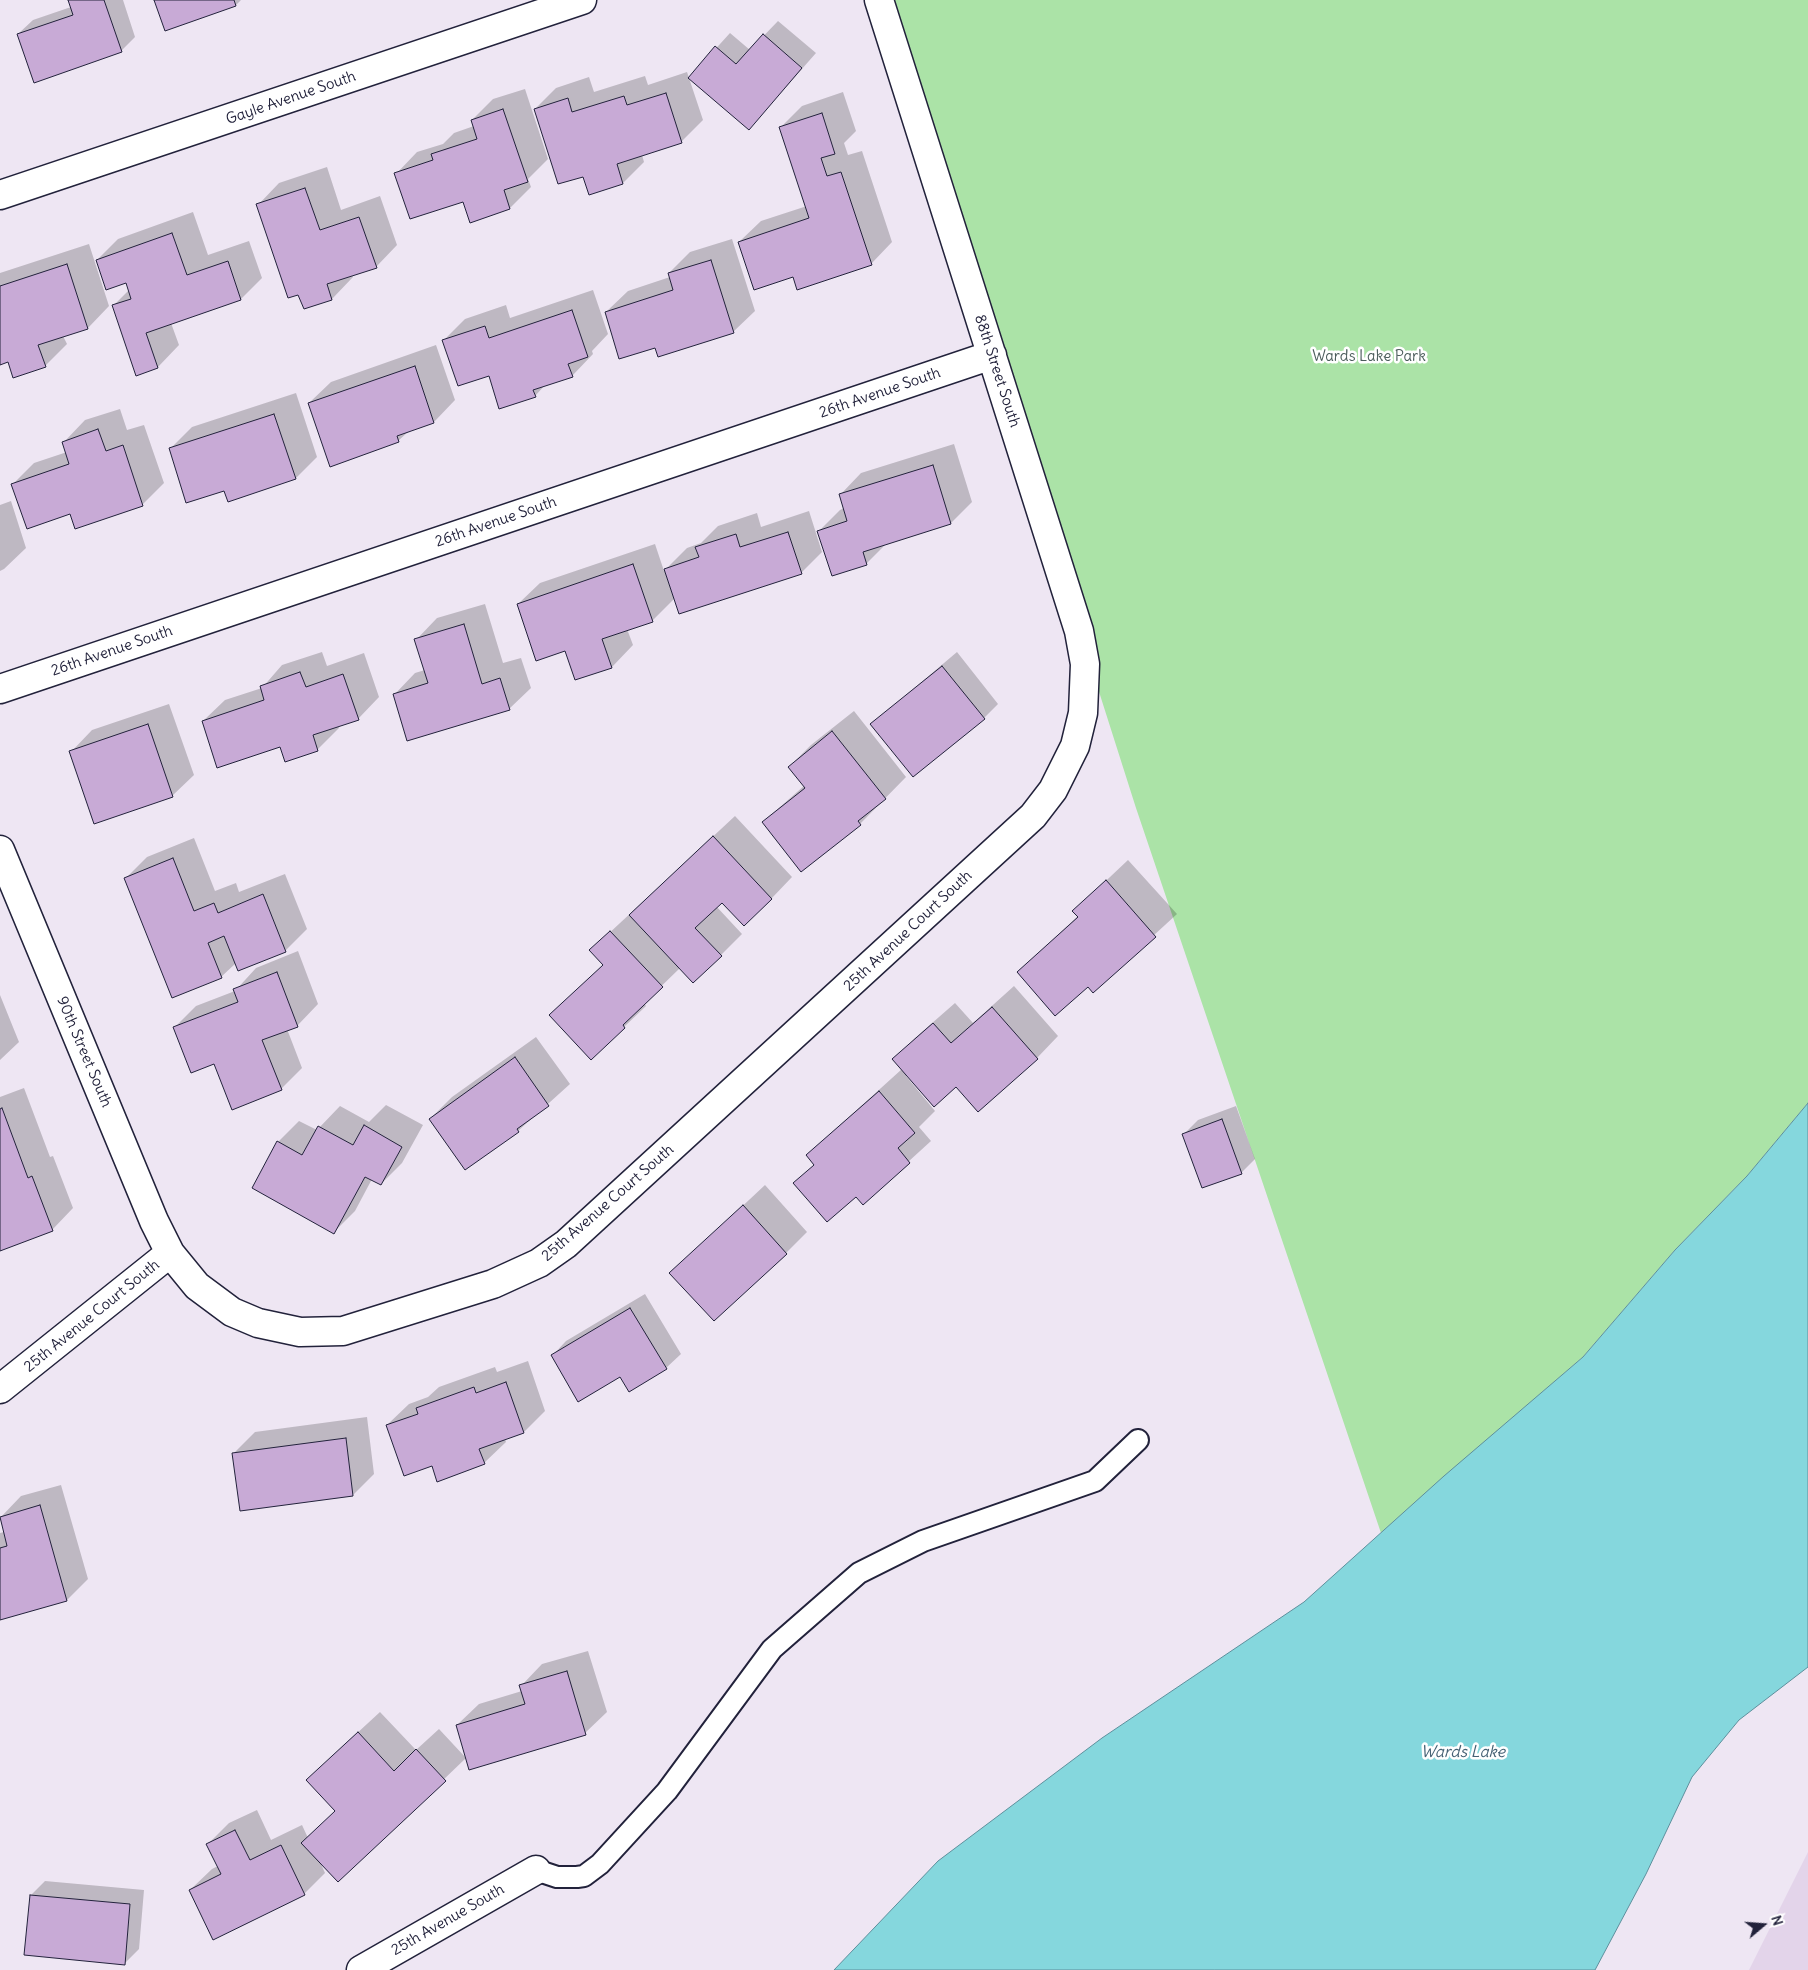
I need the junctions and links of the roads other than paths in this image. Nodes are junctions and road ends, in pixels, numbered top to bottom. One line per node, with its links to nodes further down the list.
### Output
1 (582, 0): 3 (street, Gayle Avenue South)
2 (879, 0): 4 (street, 88th Street South)
3 (0, 196)
4 (992, 355): 5 (street, 26th Avenue South); 6 (street, 88th Street South)
5 (0, 689)
6 (1075, 746): 8 (street, 25th Avenue Court South)
7 (0, 850): 8 (street, 90th Street South)
8 (170, 1253): 9 (street, 25th Avenue Court South)
9 (0, 1389)
10 (1138, 1440): 11 (lane)
11 (536, 1870): 12 (street, 25th Avenue South)
12 (361, 1970)

